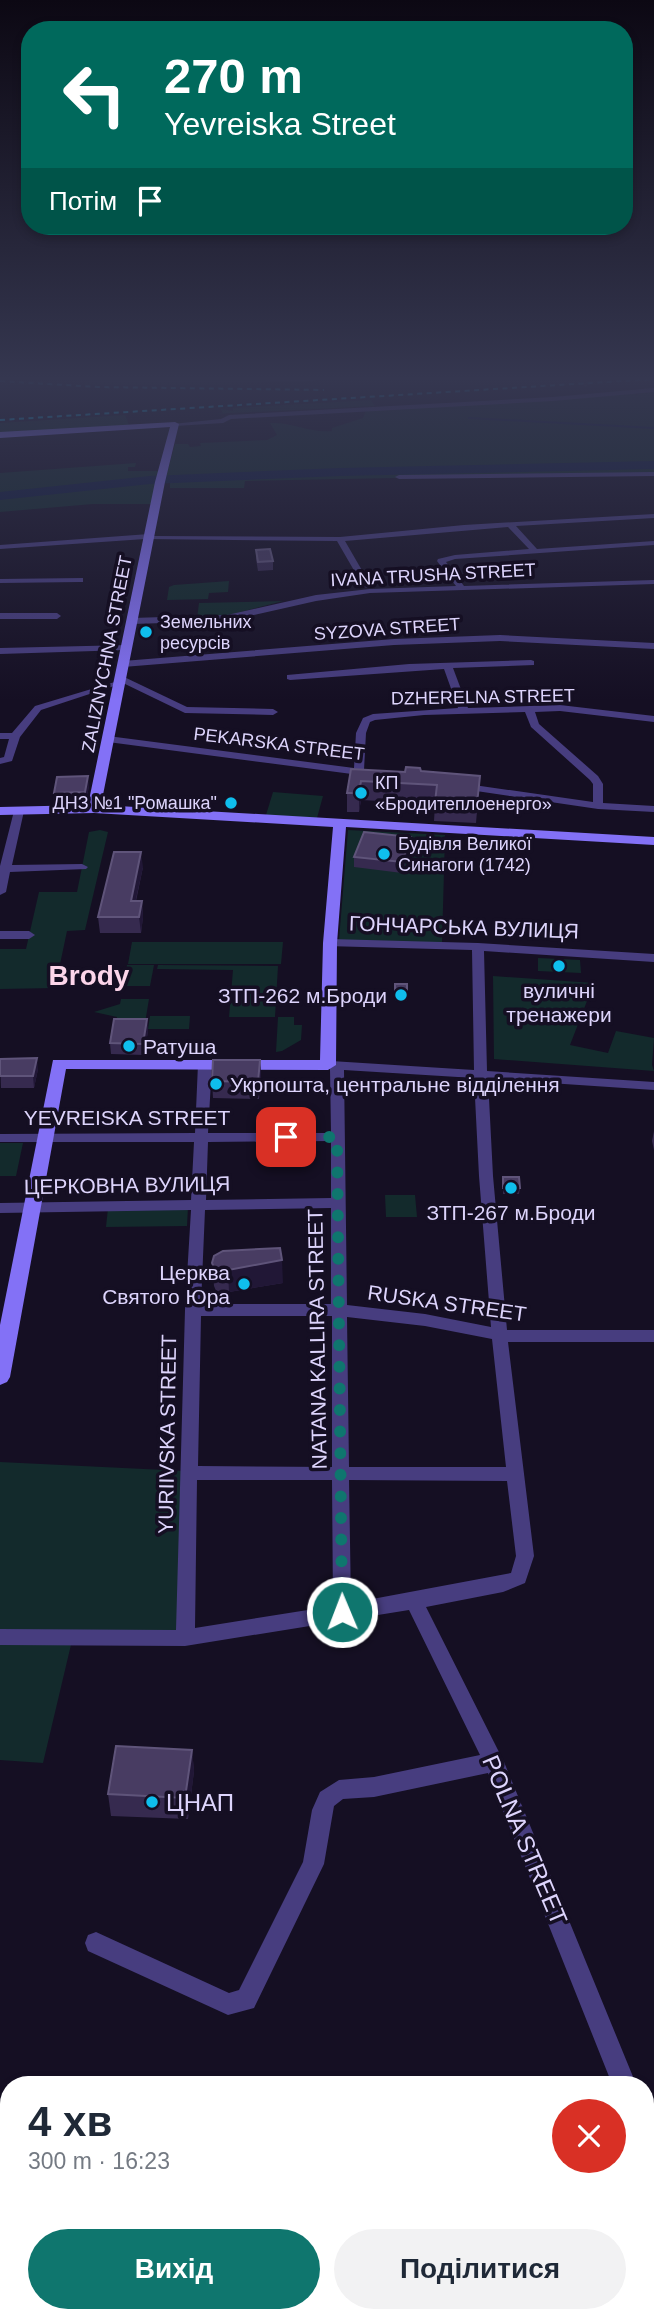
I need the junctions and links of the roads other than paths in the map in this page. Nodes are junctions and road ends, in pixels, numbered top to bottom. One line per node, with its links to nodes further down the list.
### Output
1 (159, 484): 4 (main road, ZALIZNYCHNA STREET)
2 (654, 516): 3 (street)
3 (510, 524): 5 (street); 8 (street)
4 (148, 537): 5 (street); 7 (street); 16 (main road, ZALIZNYCHNA STREET)
5 (340, 539): 12 (street)
6 (654, 543): 8 (street)
7 (0, 547)
8 (535, 551): 13 (street)
9 (80, 580): 10 (street)
10 (0, 581)
11 (654, 582): 13 (street, IVANA TRUSHA STREET)
12 (367, 586)
13 (462, 588): 16 (street, IVANA TRUSHA STREET)
14 (0, 616): 15 (street)
15 (57, 616)
16 (132, 621): 18 (main road, ZALIZNYCHNA STREET)
17 (654, 646): 21 (street, SYZOVA STREET)
18 (127, 647): 19 (street); 21 (main road, ZALIZNYCHNA STREET)
19 (0, 651)
20 (531, 663): 22 (street)
21 (123, 664): 24 (main road, ZALIZNYCHNA STREET)
22 (447, 665): 23 (street); 25 (street)
23 (290, 677)
24 (120, 681): 27 (street); 30 (street); 31 (main road, ZALIZNYCHNA STREET)
25 (464, 711): 26 (street, DZHERELNA STREET); 33 (street, DZHERELNA STREET)
26 (530, 711): 28 (street, DZHERELNA STREET); 36 (street)
27 (273, 712)
28 (654, 719)
29 (0, 736): 30 (street)
30 (15, 736): 32 (street)
31 (108, 739): 33 (street, PEKARSKA STREET); 37 (main road, ZALIZNYCHNA STREET)
32 (0, 761)
33 (359, 772): 34 (street, PEKARSKA STREET)
34 (384, 775)
35 (446, 784): 36 (street)
36 (598, 806): 38 (street)
37 (94, 809): 40 (main road); 41 (main road)
38 (654, 809)
39 (0, 811): 40 (main road)
40 (19, 811): 44 (street)
41 (340, 823): 42 (main road); 48 (main road, ГОНЧАРСЬКА ВУЛИЦЯ)
42 (654, 841)
43 (82, 867): 44 (street)
44 (3, 869): 45 (street)
45 (0, 892)
46 (0, 935): 47 (street)
47 (29, 935)
48 (330, 943): 49 (street, ГОНЧАРСЬКА ВУЛИЦЯ); 52 (main road)
49 (478, 947): 50 (street, ГОНЧАРСЬКА ВУЛИЦЯ); 53 (street)
50 (654, 958)
51 (205, 1064): 52 (main road); 55 (street, YURIIVSKA STREET); 58 (main road)
52 (332, 1065): 53 (street); 56 (street, NATANA KALLIRA STREET)
53 (479, 1073): 54 (street); 66 (street)
54 (654, 1086)
55 (200, 1137): 56 (street, YEVREISKA STREET); 58 (street, YEVREISKA STREET); 60 (street, YURIIVSKA STREET)
56 (337, 1137): 59 (street, NATANA KALLIRA STREET)
57 (0, 1138): 58 (street, YEVREISKA STREET)
58 (45, 1138): 61 (main road)
59 (338, 1203): 60 (street, ЦЕРКОВНА ВУЛИЦЯ); 65 (street, NATANA KALLIRA STREET)
60 (197, 1205): 61 (street, ЦЕРКОВНА ВУЛИЦЯ); 64 (street, YURIIVSKA STREET)
61 (32, 1207): 62 (street, ЦЕРКОВНА ВУЛИЦЯ); 63 (main road)
62 (0, 1208)
63 (7, 1303): 68 (main road)
64 (193, 1310): 65 (street, RUSKA STREET); 69 (street, YURIIVSKA STREET)
65 (339, 1310): 66 (street, RUSKA STREET); 70 (street, NATANA KALLIRA STREET)
66 (499, 1334): 67 (street, RUSKA STREET); 71 (street)
67 (654, 1336)
68 (0, 1377)
69 (189, 1473): 70 (street); 75 (street, YURIIVSKA STREET)
70 (341, 1474): 71 (street); 73 (street, NATANA KALLIRA STREET)
71 (514, 1474): 72 (street)
72 (414, 1601): 73 (street); 76 (street, POLNA STREET)
73 (342, 1612): 75 (street)
74 (0, 1637): 75 (street)
75 (185, 1638)
76 (494, 1762): 77 (street); 78 (street, POLNA STREET)
77 (96, 1943)
78 (621, 2076)

